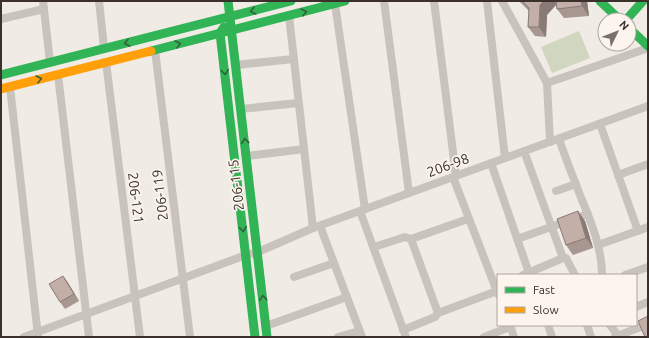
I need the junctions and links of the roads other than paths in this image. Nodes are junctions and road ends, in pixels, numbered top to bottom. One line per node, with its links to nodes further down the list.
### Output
1 (99, 1): 22 (street)
2 (228, 1): 15 (street, 206-115)
3 (287, 1): 15 (street, one-way to 15)
4 (345, 1): 11 (street)
5 (384, 1): 48 (street)
6 (434, 1): 45 (street)
7 (486, 1): 41 (street)
8 (502, 1): 30 (street)
9 (600, 1): 13 (street)
10 (643, 1): 14 (street)
11 (335, 4): 16 (street, one-way to 11); 49 (street)
12 (43, 5): 17 (street); 25 (street)
13 (612, 12)
14 (633, 12)
15 (230, 16): 18 (street, 206-115); 19 (street); 22 (street, one-way to 22)
16 (289, 16): 18 (street); 24 (street)
17 (1, 20)
18 (232, 30): 19 (street); 27 (street, 206-115)
19 (220, 33): 23 (street, one-way to 19); 61 (street, 206-115, one-way to 61)
20 (637, 36): 21 (street)
21 (648, 47): 30 (street)
22 (104, 48): 25 (street)
23 (155, 50): 26 (street); 70 (street, 206-119)
24 (293, 59): 27 (street); 32 (street)
25 (50, 62): 28 (street)
26 (106, 62): 29 (street); 72 (street, 206-121)
27 (236, 65): 34 (street, 206-115)
28 (1, 75)
29 (58, 75): 31 (street, one-way to 29); 76 (street)
30 (547, 83): 37 (street)
31 (6, 88): 85 (street)
32 (298, 103): 34 (street); 38 (street)
33 (648, 106): 35 (street, 206-98)
34 (241, 109): 40 (street, 206-115, one-way to 34)
35 (600, 124): 36 (street, 206-98); 44 (street)
36 (559, 139): 37 (street, 206-98); 46 (street)
37 (550, 142): 39 (street, 206-98)
38 (304, 149): 40 (street); 52 (street)
39 (524, 151): 41 (street, 206-98); 53 (street)
40 (246, 156): 60 (street, 206-115)
41 (504, 158): 42 (street, 206-98)
42 (491, 163): 45 (street, 206-98); 57 (street)
43 (648, 164): 44 (street)
44 (618, 175): 55 (street)
45 (454, 177): 48 (street, 206-98); 51 (street)
46 (576, 184): 47 (street); 50 (street)
47 (556, 191)
48 (409, 193): 49 (street, 206-98)
49 (363, 210): 52 (street, 206-98); 59 (street)
50 (588, 214): 53 (street); 58 (street)
51 (468, 219): 56 (street); 71 (street)
52 (316, 227): 60 (street, 206-98); 63 (street)
53 (551, 227): 57 (street); 62 (street)
54 (648, 227): 55 (street)
55 (638, 231): 58 (street)
56 (411, 239): 59 (street); 77 (street)
57 (517, 239): 65 (street)
58 (598, 245): 67 (street)
59 (374, 247): 84 (street)
60 (258, 252): 61 (street, 206-98); 79 (street, 206-115, one-way to 60)
61 (246, 255): 70 (street, 206-98); 91 (street, 206-115)
62 (566, 259): 65 (street); 66 (street)
63 (334, 263): 69 (street); 73 (street)
64 (648, 267): 68 (street)
65 (526, 274)
66 (574, 274)
67 (602, 274)
68 (628, 274)
69 (294, 277)
70 (183, 279): 72 (street, 206-98); 90 (street, 206-119)
71 (497, 289): 77 (street)
72 (135, 296): 76 (street, 206-98); 89 (street, 206-121)
73 (347, 297): 79 (street); 86 (street)
74 (648, 302): 75 (street)
75 (637, 306)
76 (86, 313): 85 (street, 206-98); 88 (street)
77 (438, 313): 84 (street)
78 (648, 324): 98 (street)
79 (266, 326): 92 (street, 206-115)
80 (510, 326): 94 (street); 95 (street)
81 (548, 326): 96 (street)
82 (586, 326): 97 (street)
83 (611, 326): 98 (street)
84 (405, 333)
85 (38, 334): 87 (street, 206-98)
86 (360, 334): 93 (street)
87 (24, 337)
88 (89, 337)
89 (140, 337)
90 (190, 337)
91 (254, 337)
92 (267, 337)
93 (338, 337)
94 (484, 337)
95 (514, 337)
96 (552, 337)
97 (591, 337)
98 (617, 337)

